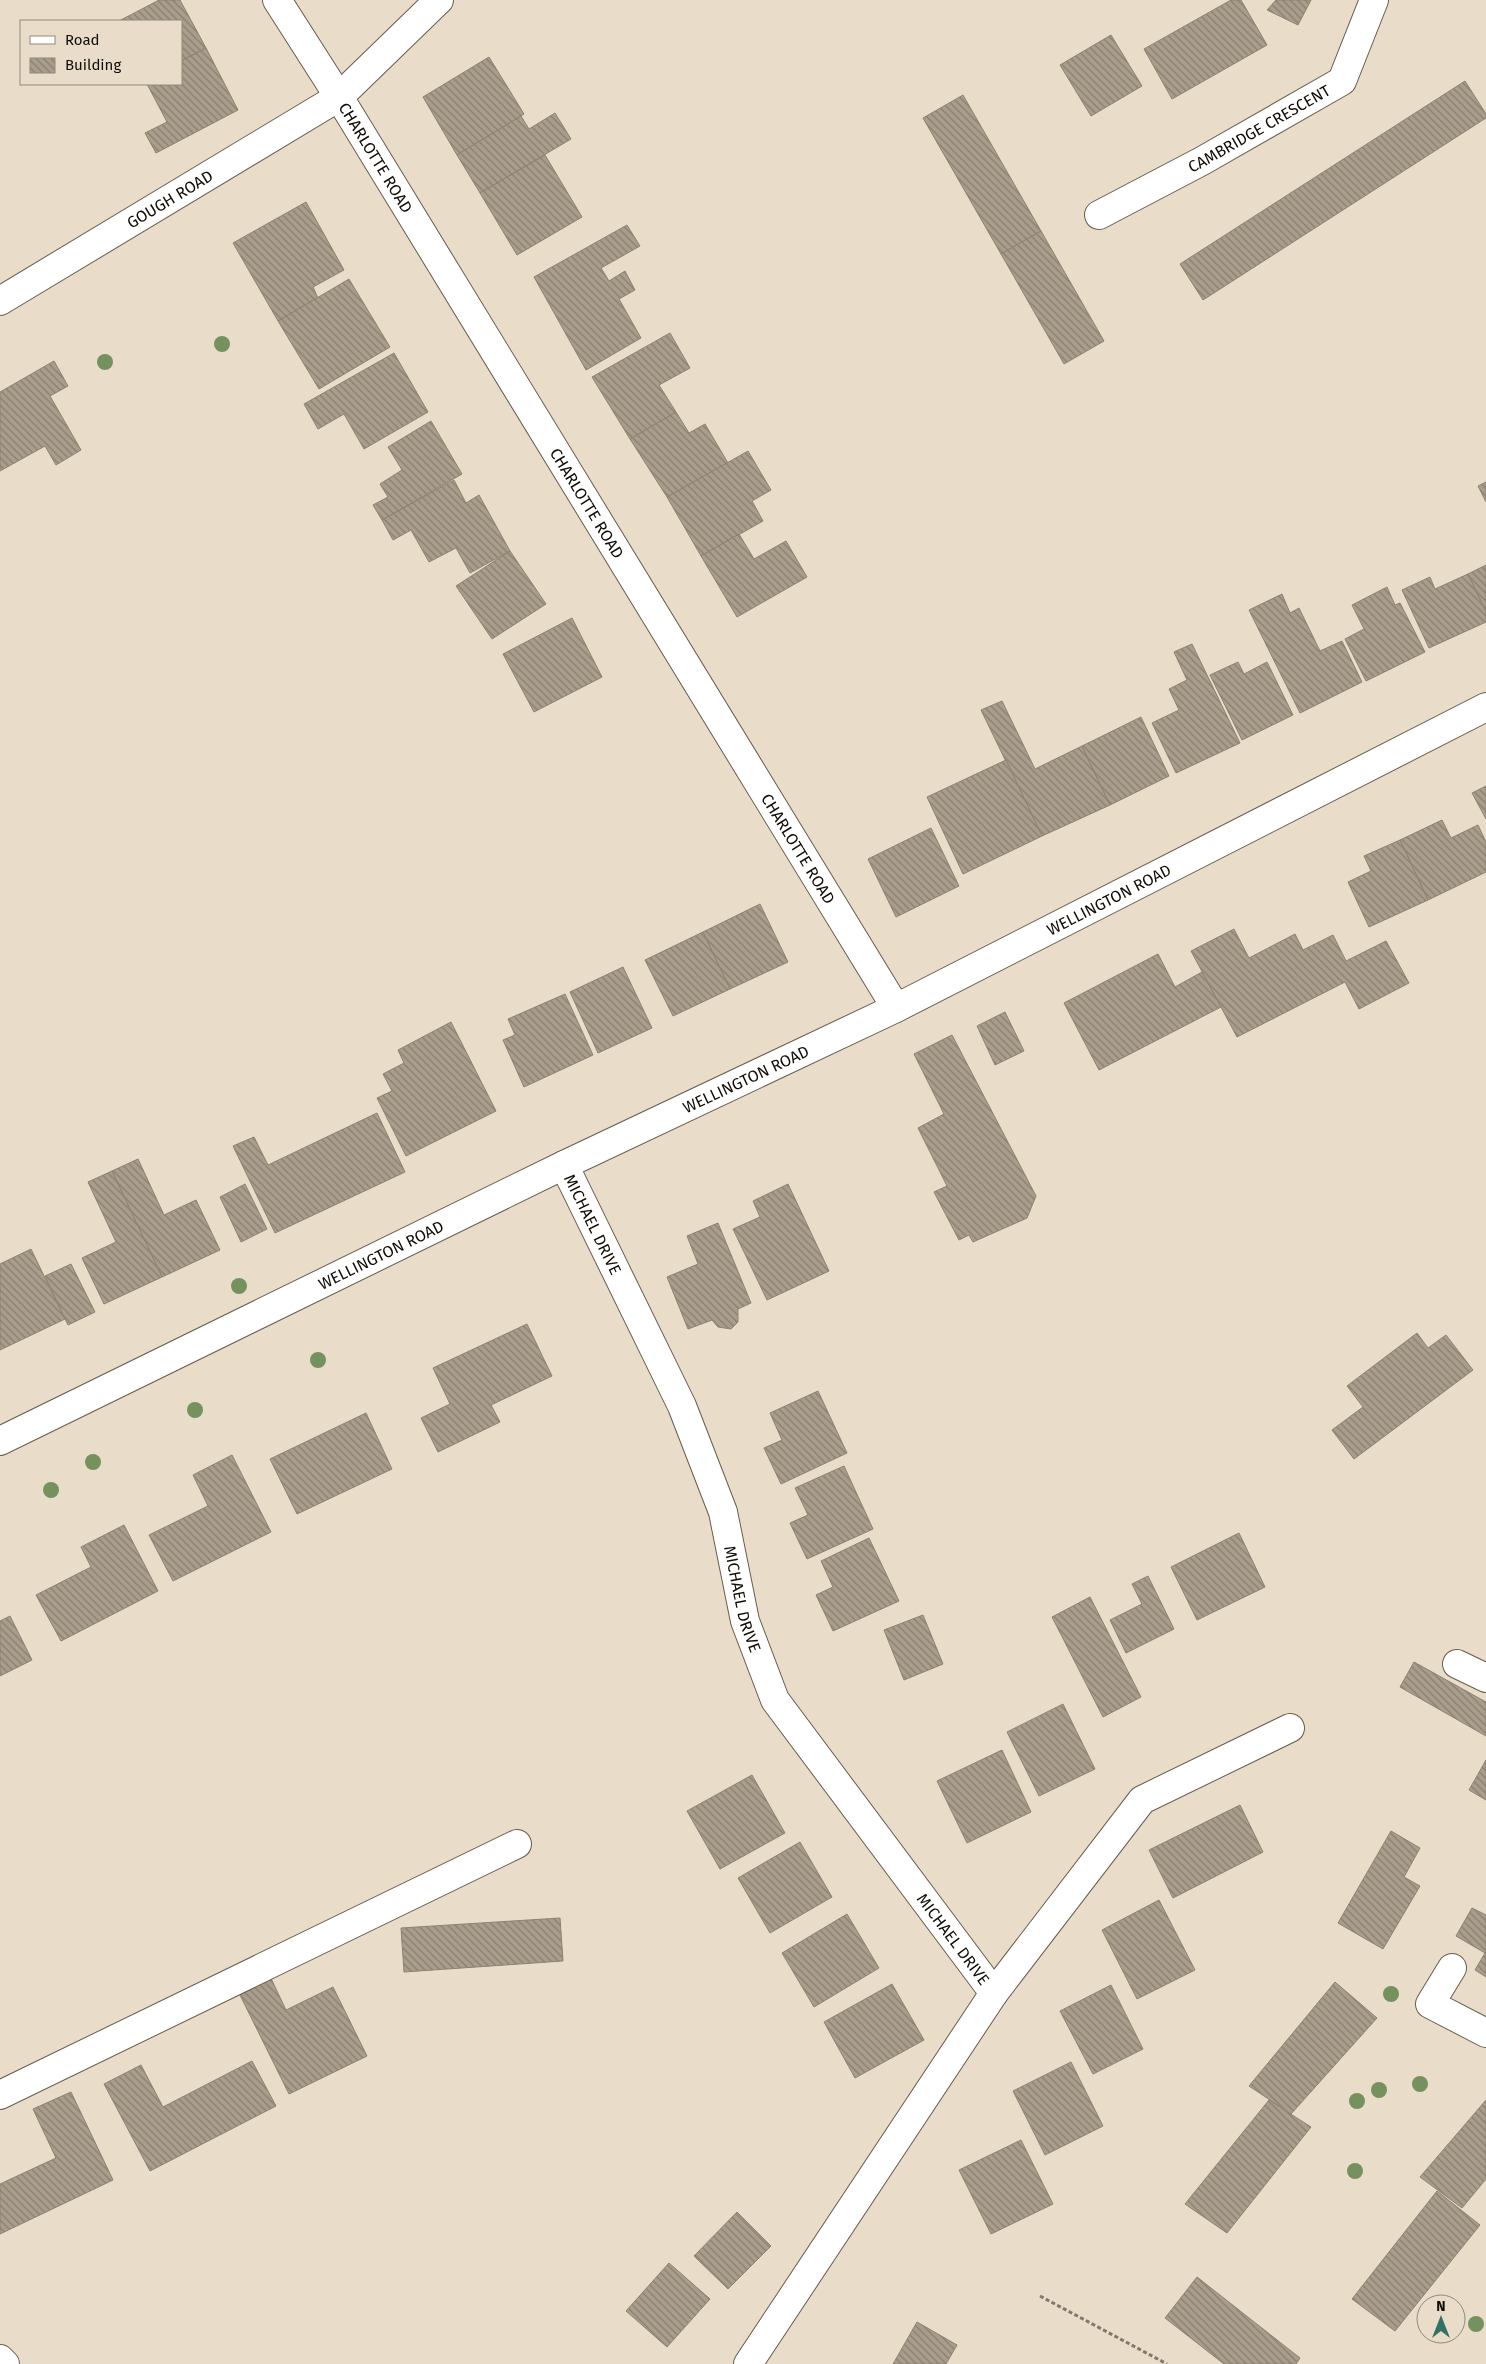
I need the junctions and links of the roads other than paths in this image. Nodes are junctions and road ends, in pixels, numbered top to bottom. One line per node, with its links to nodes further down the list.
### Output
1 (277, 0): 4 (street, CHARLOTTE ROAD)
2 (439, 0): 4 (street, GOUGH ROAD)
3 (1374, 0): 5 (street, CAMBRIDGE CRESCENT)
4 (339, 97): 6 (street, GOUGH ROAD); 8 (street, CHARLOTTE ROAD)
5 (1099, 215)
6 (0, 302)
7 (1486, 707): 8 (street, WELLINGTON ROAD)
8 (896, 1008): 9 (street, WELLINGTON ROAD)
9 (564, 1165): 10 (street, WELLINGTON ROAD); 16 (street, MICHAEL DRIVE)
10 (0, 1441)
11 (1457, 1664): 12 (street)
12 (1486, 1678)
13 (1290, 1728): 16 (street, MICHAEL DRIVE)
14 (517, 1844): 18 (street)
15 (1452, 1968): 17 (street)
16 (994, 1993): 21 (street, MICHAEL DRIVE)
17 (1486, 2032)
18 (0, 2095)
19 (0, 2359): 20 (street)
20 (5, 2364)
21 (748, 2364)

